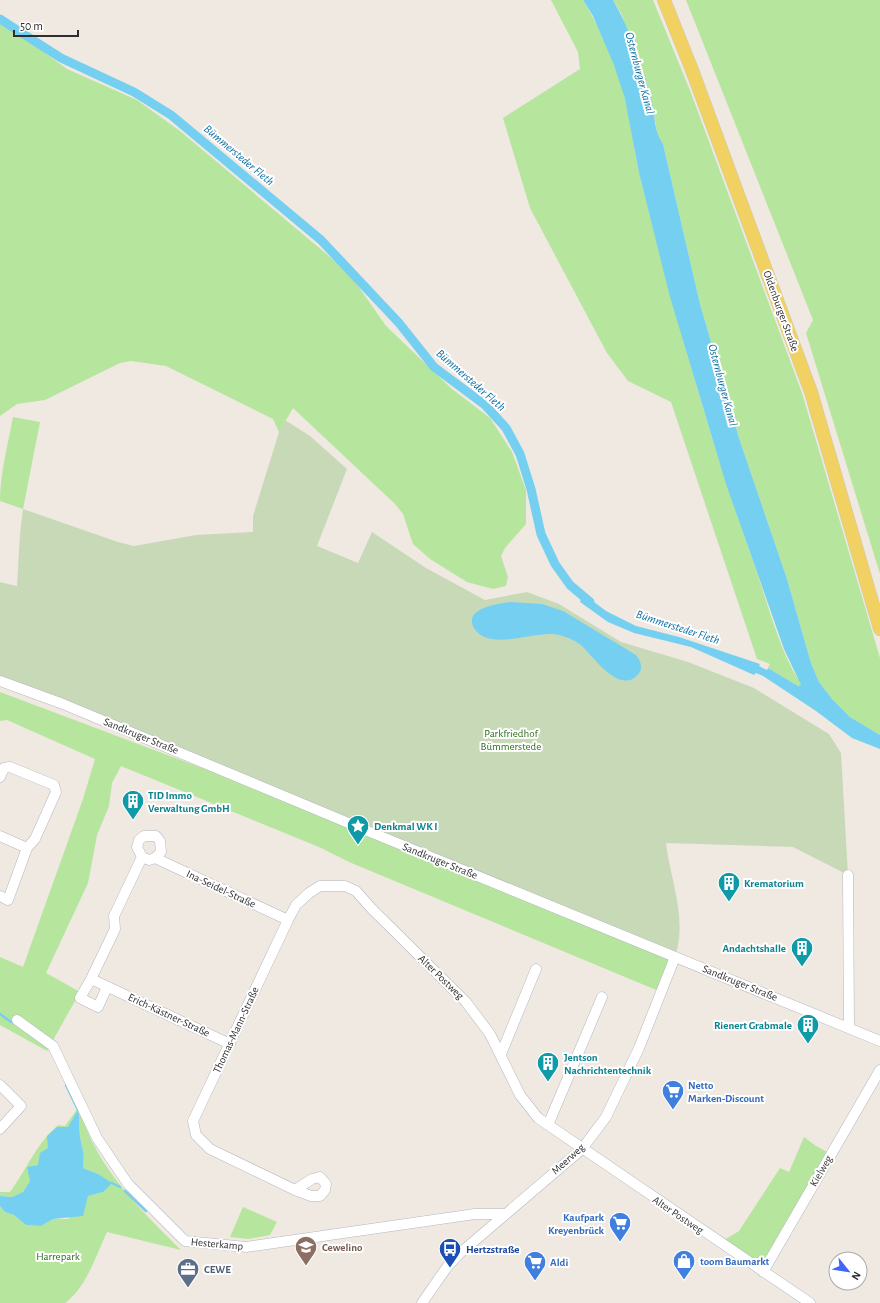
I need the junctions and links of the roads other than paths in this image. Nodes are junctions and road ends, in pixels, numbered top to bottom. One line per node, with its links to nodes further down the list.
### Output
1 (664, 0): 2 (main road, Oldenburger Straße)
2 (880, 629)
3 (0, 681): 13 (street, Sandkruger Straße)
4 (0, 777): 6 (street)
5 (0, 836): 6 (street)
6 (27, 848): 10 (street)
7 (142, 858): 8 (street, Ina-Seidel-Straße); 8 (street); 15 (street)
8 (155, 858): 12 (street, Ina-Seidel-Straße)
9 (848, 875): 19 (street)
10 (0, 896)
11 (371, 908): 12 (street, Thomas-Mann-Straße); 22 (street, Alter Postweg)
12 (288, 920): 21 (street, Thomas-Mann-Straße)
13 (675, 957): 19 (street, Sandkruger Straße); 27 (street, Meerweg)
14 (536, 969): 22 (street)
15 (91, 979): 16 (street, Erich-Kästner-Straße); 16 (street)
16 (108, 988): 21 (street, Erich-Kästner-Straße)
17 (602, 997): 25 (street)
18 (17, 1020): 29 (street, Hesterkamp)
19 (849, 1028): 20 (street, Sandkruger Straße)
20 (880, 1041)
21 (230, 1044): 28 (street, Thomas-Mann-Straße)
22 (501, 1054): 25 (street, Alter Postweg)
23 (880, 1070): 30 (street, Kielweg)
24 (0, 1085): 26 (street)
25 (548, 1125): 27 (street, Alter Postweg)
26 (0, 1129)
27 (582, 1149): 29 (street, Meerweg); 30 (street, Alter Postweg)
28 (295, 1190)
29 (505, 1214): 32 (street, Meerweg)
30 (763, 1272): 31 (street, Alter Postweg)
31 (798, 1300): 33 (street, Alter Postweg)
32 (422, 1303)
33 (810, 1303)

